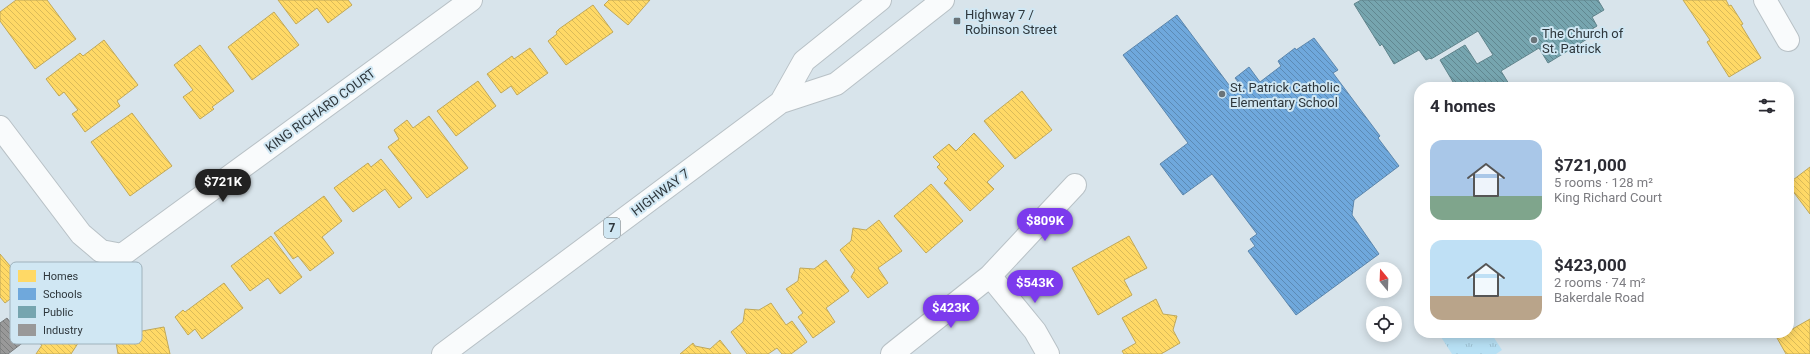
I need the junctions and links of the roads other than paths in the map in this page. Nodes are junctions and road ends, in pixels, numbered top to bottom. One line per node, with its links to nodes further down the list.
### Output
1 (471, 0): 7 (street, KING RICHARD COURT)
2 (880, 0): 6 (street, HIGHWAY 7 / 7)
3 (943, 0): 6 (street, HIGHWAY 7 / 7)
4 (1765, 0): 5 (street)
5 (1788, 40)
6 (781, 102): 10 (street, HIGHWAY 7 / 7)
7 (0, 127)
8 (1075, 185): 9 (street)
9 (990, 276): 11 (street); 12 (street)
10 (443, 354)
11 (892, 354)
12 (1048, 354)

